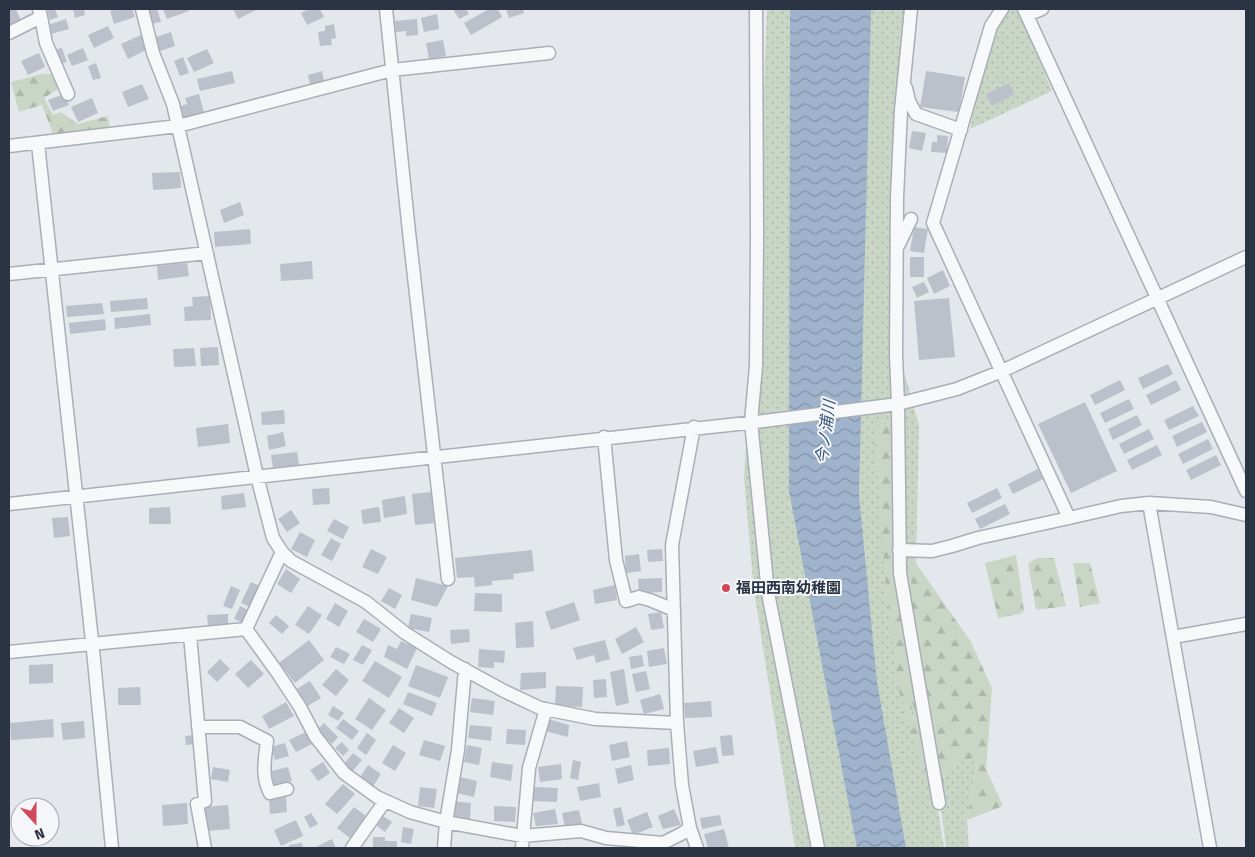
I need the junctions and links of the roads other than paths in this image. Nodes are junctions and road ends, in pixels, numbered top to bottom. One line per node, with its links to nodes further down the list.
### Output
1 (142, 9): 14 (street)
2 (386, 9): 11 (street)
3 (756, 9): 27 (street)
4 (911, 9): 12 (street)
5 (1002, 9): 15 (street)
6 (1042, 9): 7 (street)
7 (1025, 12): 24 (street)
8 (40, 13): 9 (street); 13 (street)
9 (9, 33)
10 (549, 52): 11 (street)
11 (392, 70): 14 (street); 30 (street)
12 (904, 81): 15 (street); 19 (street)
13 (68, 94)
14 (178, 126): 16 (street); 20 (street)
15 (961, 130): 25 (street)
16 (38, 144): 17 (street); 22 (street)
17 (9, 146)
18 (911, 219): 19 (street)
19 (897, 249): 26 (street)
20 (207, 253): 22 (street); 31 (street)
21 (1246, 257): 24 (street)
22 (51, 270): 23 (street); 34 (street)
23 (9, 274)
24 (1158, 298): 25 (street); 32 (street)
25 (1002, 371): 26 (street); 38 (street)
26 (897, 404): 27 (street); 39 (street)
27 (754, 422): 28 (street); 65 (street)
28 (694, 427): 29 (street); 42 (street)
29 (604, 437): 30 (street); 42 (street)
30 (434, 456): 31 (street); 41 (street)
31 (257, 476): 34 (street); 40 (street)
32 (1244, 478): 33 (street)
33 (1246, 492)
34 (76, 496): 36 (street); 47 (street)
35 (1149, 503): 37 (street); 38 (street); 46 (street)
36 (9, 504)
37 (1246, 515)
38 (1069, 518): 39 (street)
39 (899, 550): 55 (street)
40 (282, 552): 44 (street); 49 (street)
41 (448, 579)
42 (674, 610): 51 (street)
43 (1246, 624): 46 (street)
44 (246, 629): 45 (street); 54 (street)
45 (190, 635): 47 (street); 52 (street)
46 (1173, 637): 66 (street)
47 (92, 644): 48 (street); 60 (street)
48 (9, 652)
49 (465, 669): 50 (street); 56 (street)
50 (546, 709): 51 (street); 58 (street)
51 (677, 723): 57 (street)
52 (198, 726): 53 (street); 61 (street)
53 (287, 789)
54 (385, 801): 56 (street); 62 (street)
55 (938, 802)
56 (446, 822): 58 (street); 63 (street)
57 (690, 828): 59 (street); 64 (street)
58 (522, 842): 59 (street)
59 (662, 846)
60 (112, 848)
61 (205, 848)
62 (353, 848)
63 (444, 848)
64 (697, 848)
65 (818, 848)
66 (1210, 848)

